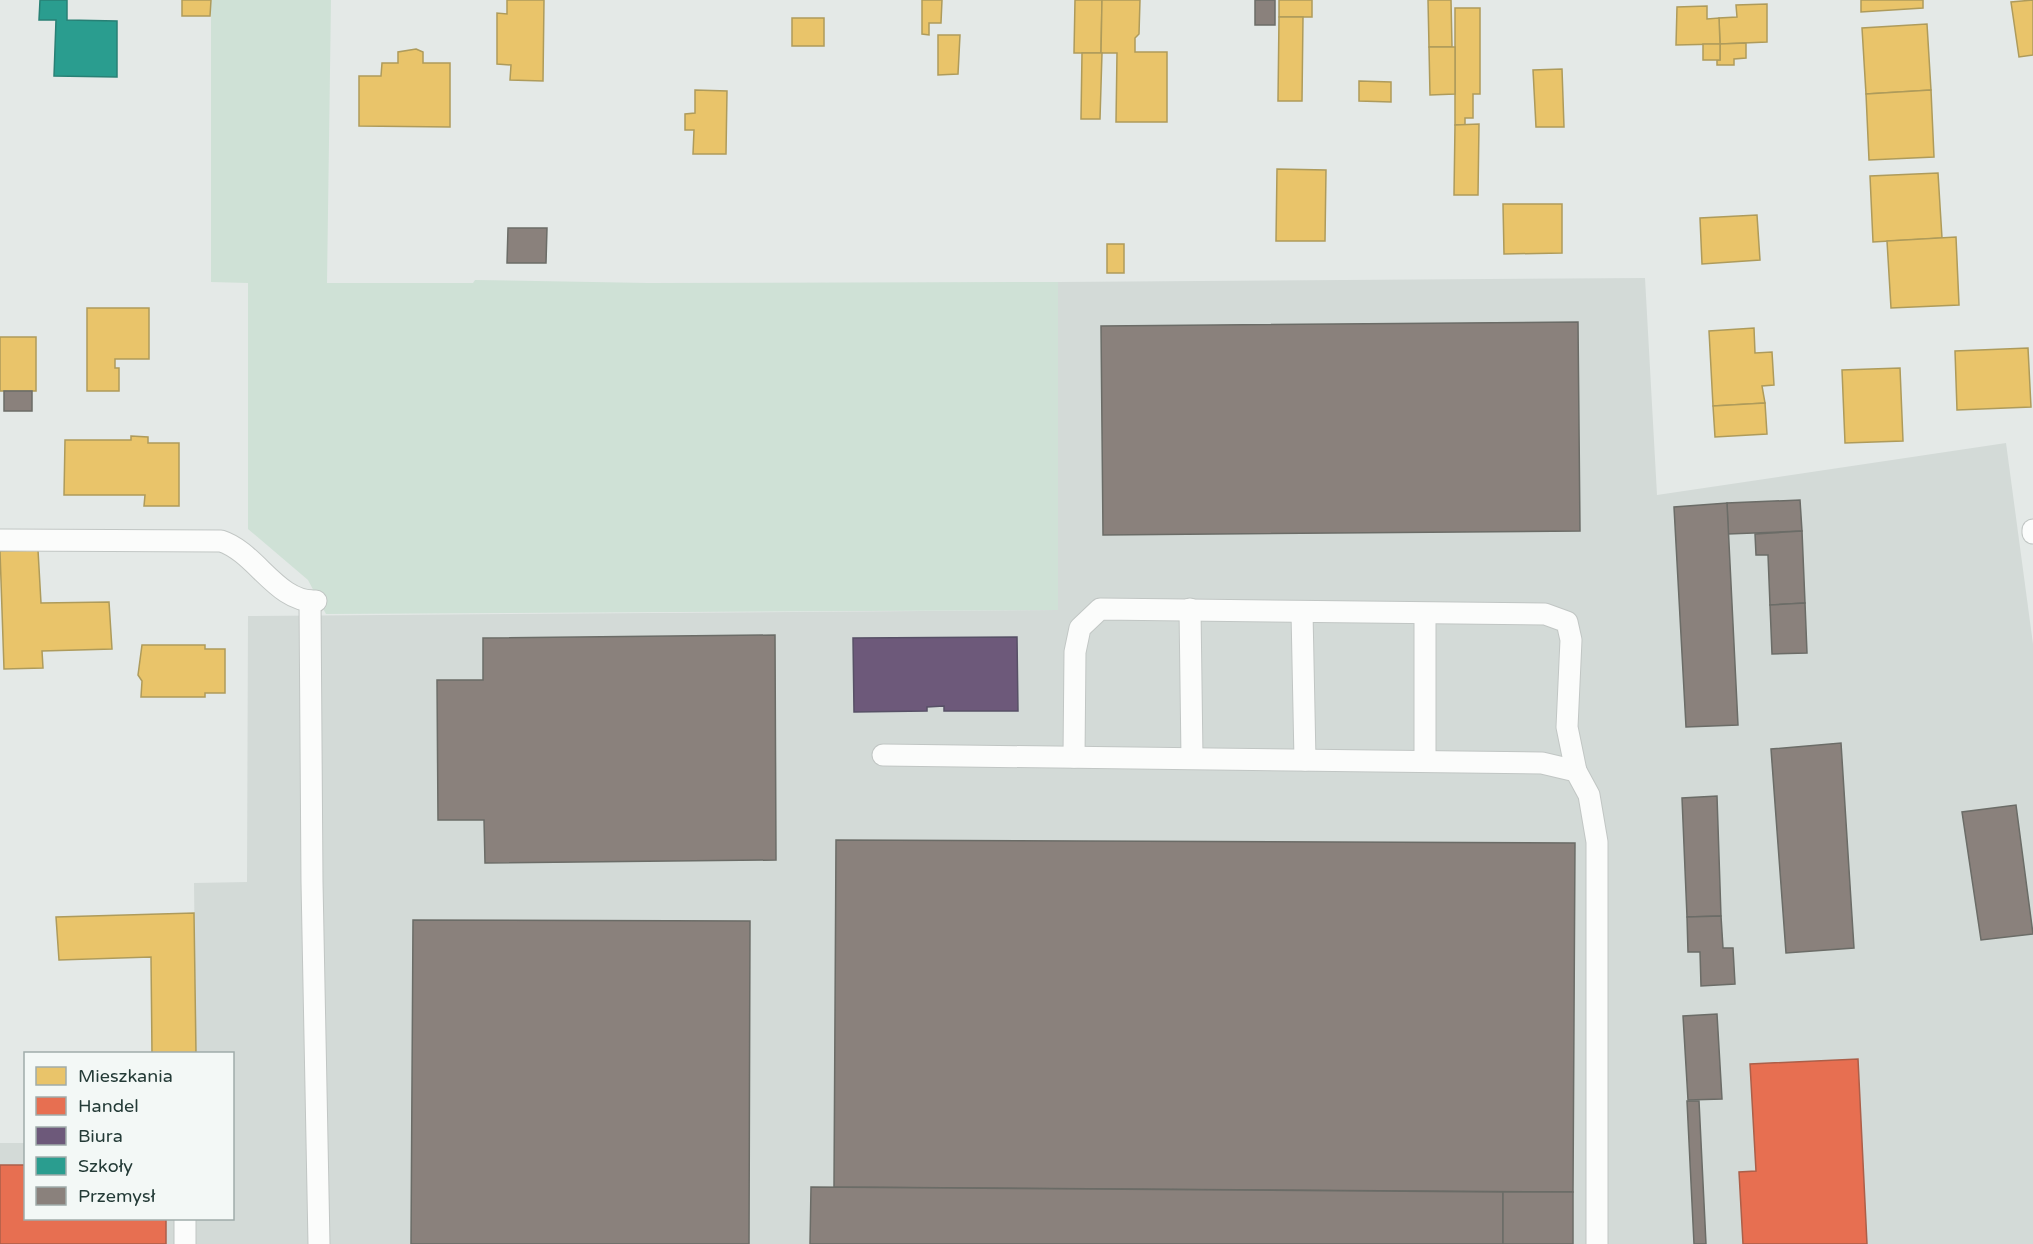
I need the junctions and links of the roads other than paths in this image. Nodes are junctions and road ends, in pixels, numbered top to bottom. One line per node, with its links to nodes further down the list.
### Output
1 (0, 540): 13 (lane)
2 (1190, 609): 3 (lane); 6 (lane); 7 (lane)
3 (1302, 612): 4 (lane); 8 (lane)
4 (1425, 614): 9 (lane); 10 (lane)
5 (883, 755): 6 (lane)
6 (1074, 757): 7 (lane)
7 (1192, 758): 8 (lane)
8 (1305, 760): 9 (lane)
9 (1425, 761): 10 (lane)
10 (1576, 771): 14 (lane)
11 (185, 1220): 12 (lane)
12 (185, 1244)
13 (319, 1244)
14 (1597, 1244)

